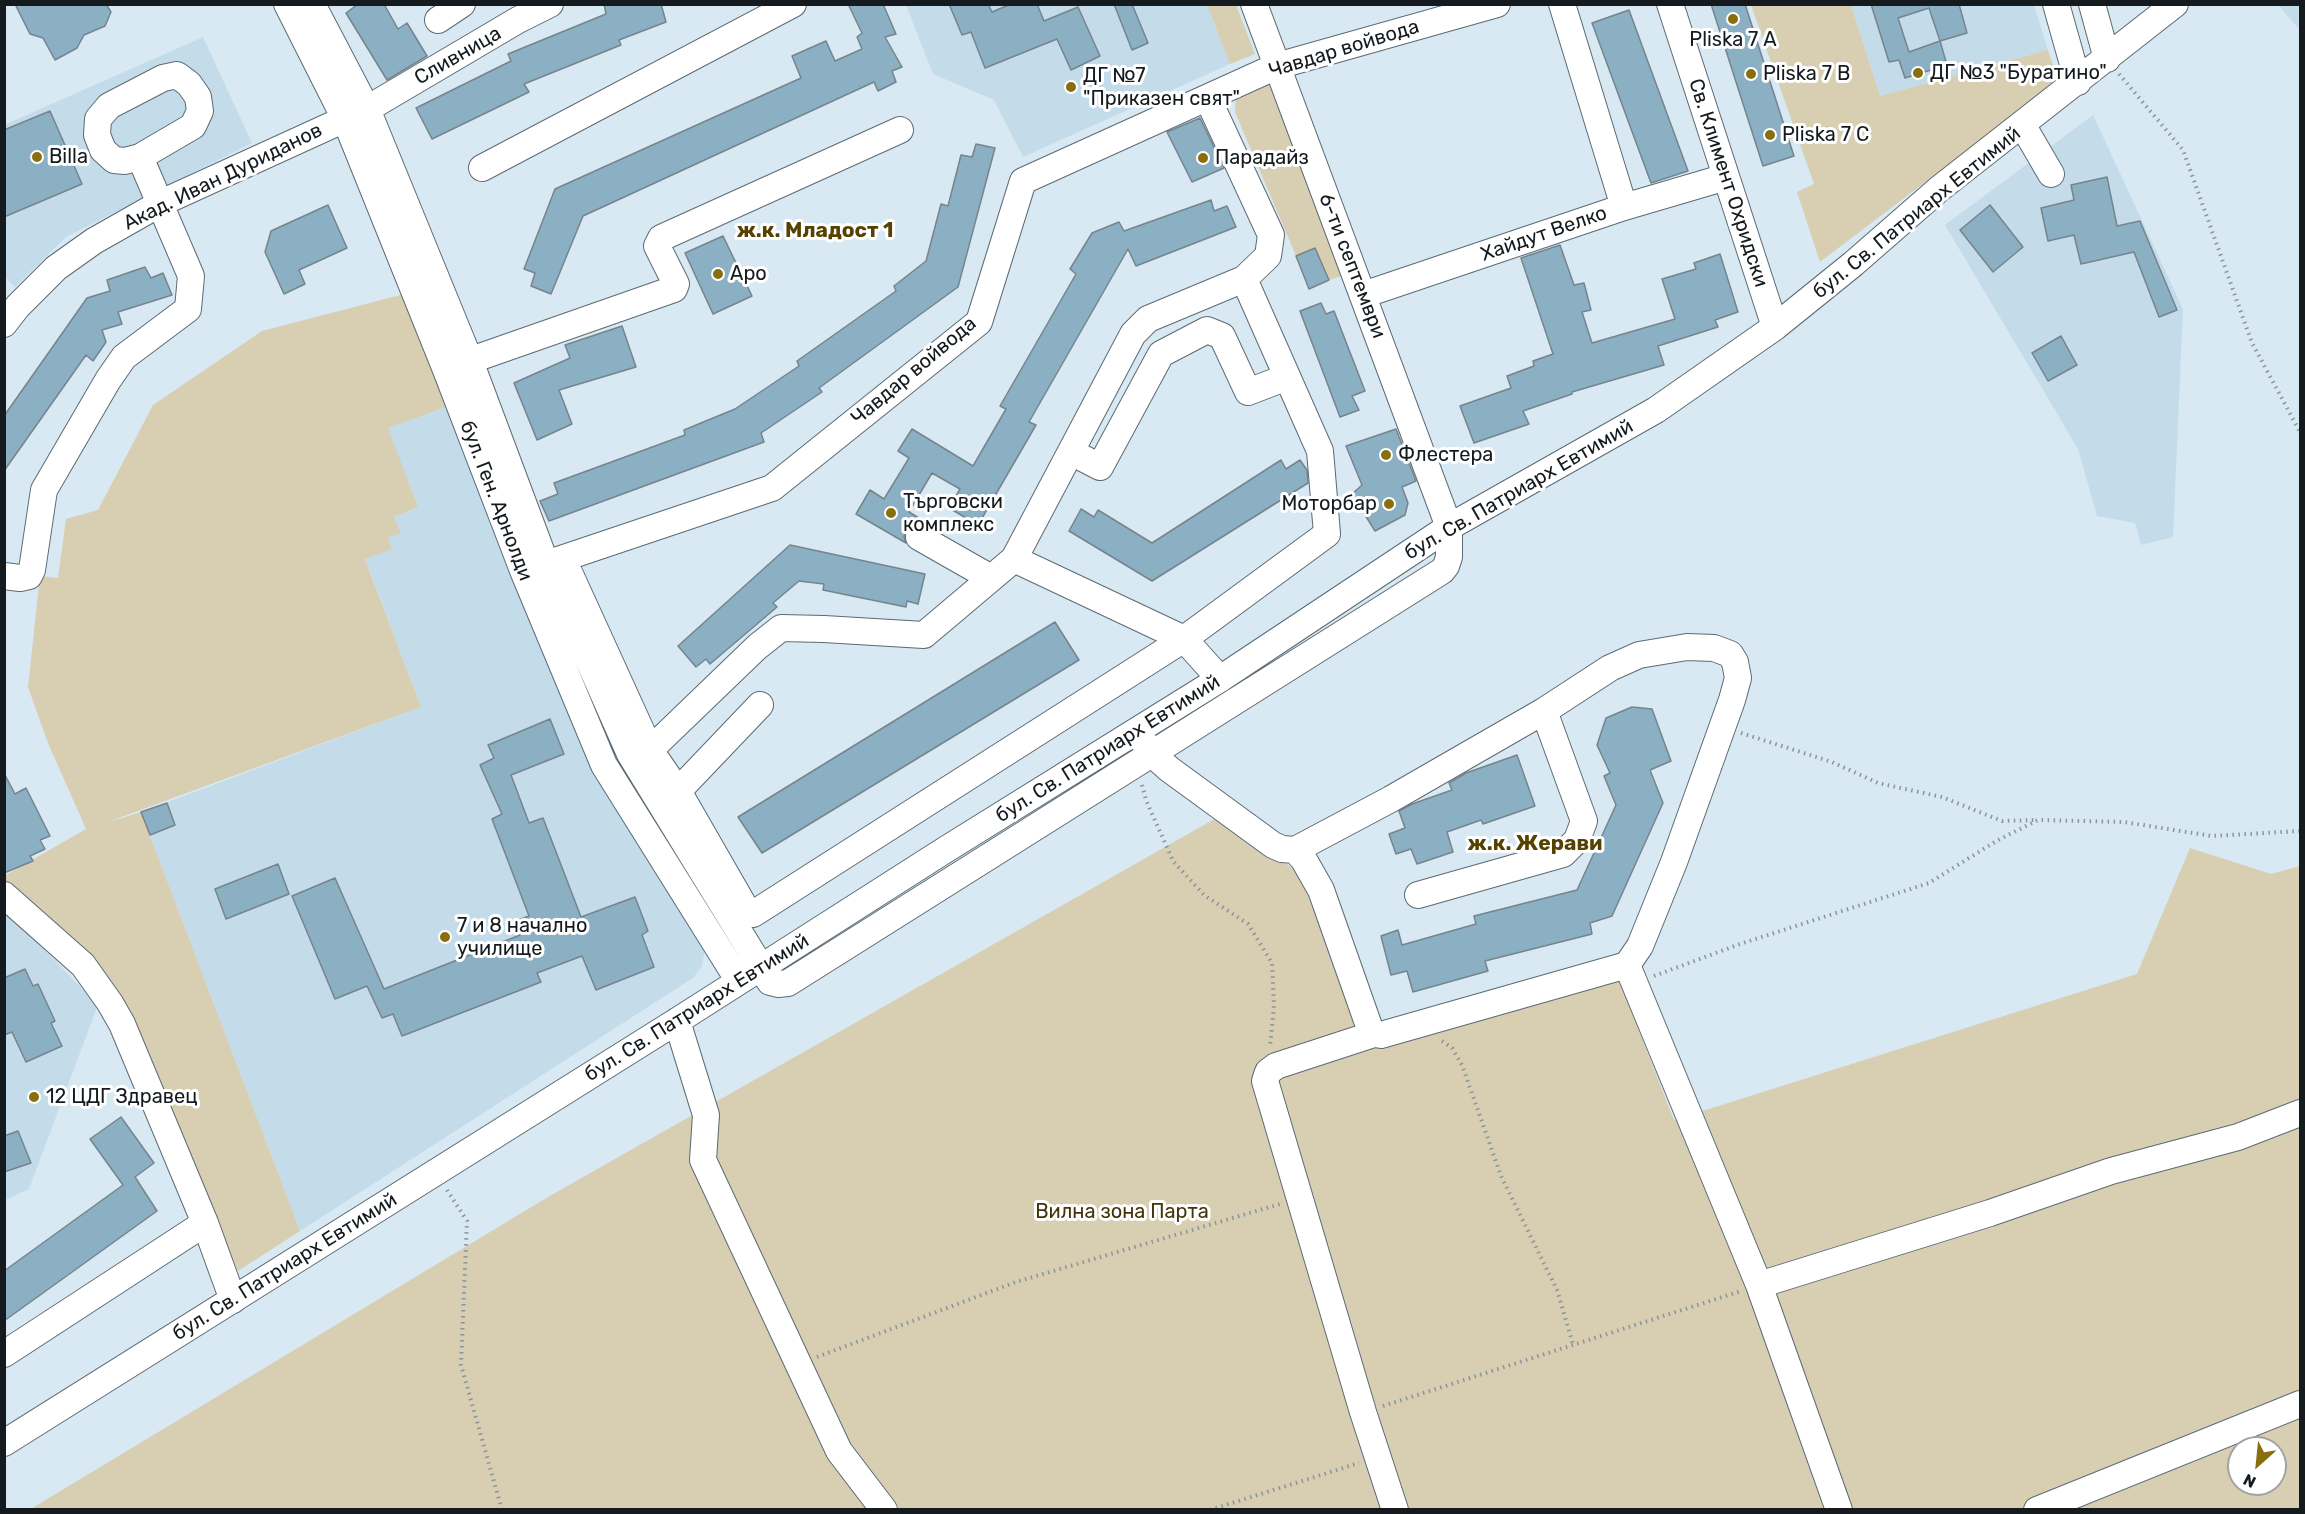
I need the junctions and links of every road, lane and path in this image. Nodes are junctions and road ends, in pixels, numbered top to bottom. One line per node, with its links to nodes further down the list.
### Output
1 (287, 4): 18 (street, бул. Ген. Арнолди)
2 (312, 4): 18 (street, бул. Ген. Арнолди)
3 (462, 4): 13 (street)
4 (550, 4): 18 (street, Сливница)
5 (793, 4): 22 (street)
6 (1254, 4): 15 (street, 6-ти септември)
7 (1497, 4): 15 (street, Чавдар войвода)
8 (1562, 4): 26 (street)
9 (1670, 4): 24 (street, Св. Климент Охридски)
10 (2056, 4): 16 (street)
11 (2092, 4): 14 (street)
12 (2175, 4): 14 (street, бул. Св. Патриарх Евтимий)
13 (438, 20)
14 (2107, 59): 16 (street, бул. Св. Патриарх Евтимий); 34 (path)
15 (1277, 66): 17 (street, Чавдар войвода); 28 (street, 6-ти септември)
16 (2078, 82): 19 (street, бул. Св. Патриарх Евтимий)
17 (1208, 99): 27 (street); 39 (street, Чавдар войвода)
18 (356, 114): 25 (street, Акад. Иван Дуриданов); 31 (street, бул. Ген. Арнолди); 32 (street, бул. Ген. Арнолди)
19 (2023, 126): 23 (street); 30 (street, бул. Св. Патриарх Евтимий)
20 (900, 130): 31 (street)
21 (140, 157): 25 (street)
22 (482, 168)
23 (2051, 174)
24 (1726, 177): 26 (street, Хайдут Велко); 30 (street, Св. Климент Охридски)
25 (161, 203): 29 (street, Акад. Иван Дуриданов); 40 (street)
26 (1624, 207): 28 (street, Хайдут Велко)
27 (1244, 279): 33 (street); 35 (street)
28 (1363, 295): 36 (street, 6-ти септември)
29 (9, 308)
30 (1775, 327): 36 (street, бул. Св. Патриарх Евтимий)
31 (470, 361): 32 (street); 39 (street, бул. Ген. Арнолди)
32 (446, 370): 39 (street, бул. Ген. Арнолди)
33 (1287, 377): 35 (street); 42 (street)
34 (2301, 432)
35 (1071, 452): 38 (street)
36 (1449, 527): 43 (street, бул. Св. Патриарх Евтимий); 49 (street)
37 (920, 537): 41 (street)
38 (1014, 559): 41 (street); 42 (street)
39 (544, 565): 48 (street); 56 (street, бул. Ген. Арнолди); 59 (street, бул. Ген. Арнолди)
40 (4, 576)
41 (991, 578): 48 (street)
42 (1184, 639): 43 (street); 56 (street)
43 (1221, 679): 47 (street, бул. Св. Патриарх Евтимий)
44 (760, 705): 50 (street)
45 (1544, 711): 46 (street); 53 (street); 55 (street)
46 (1723, 725): 51 (path); 58 (street)
47 (1136, 731): 49 (street); 57 (street, бул. Св. Патриарх Евтимий)
48 (650, 750): 50 (street)
49 (1143, 758): 53 (street); 57 (street, бул. Ген. Арнолди); 63 (path)
50 (678, 791): 56 (street)
51 (2037, 820): 52 (path); 58 (path)
52 (2301, 831)
53 (1295, 850): 62 (street)
54 (4, 895): 67 (street)
55 (1418, 896)
56 (742, 919): 57 (street, бул. Ген. Арнолди)
57 (762, 967): 59 (street, бул. Св. Патриарх Евтимий)
58 (1631, 974): 61 (street); 68 (street)
59 (739, 981): 60 (street, бул. Св. Патриарх Евтимий)
60 (677, 1021): 65 (street, бул. Св. Патриарх Евтимий); 72 (street)
61 (1418, 1025): 62 (street); 70 (path)
62 (1374, 1034): 63 (street)
63 (1268, 1072): 66 (street)
64 (2301, 1113): 68 (street)
65 (436, 1172): 69 (street, бул. Св. Патриарх Евтимий); 77 (path)
66 (1300, 1197): 72 (path); 74 (street)
67 (205, 1223): 69 (street); 71 (street)
68 (1759, 1285): 70 (path); 81 (street)
69 (233, 1300): 75 (street, бул. Св. Патриарх Евтимий)
70 (1573, 1344): 74 (path)
71 (4, 1354)
72 (798, 1364): 78 (street)
73 (2301, 1404): 82 (street)
74 (1363, 1412): 76 (street)
75 (4, 1443)
76 (1379, 1457): 79 (path); 80 (street)
77 (502, 1509)
78 (884, 1509)
79 (1210, 1509)
80 (1395, 1509)
81 (1839, 1509)
82 (2037, 1509)

